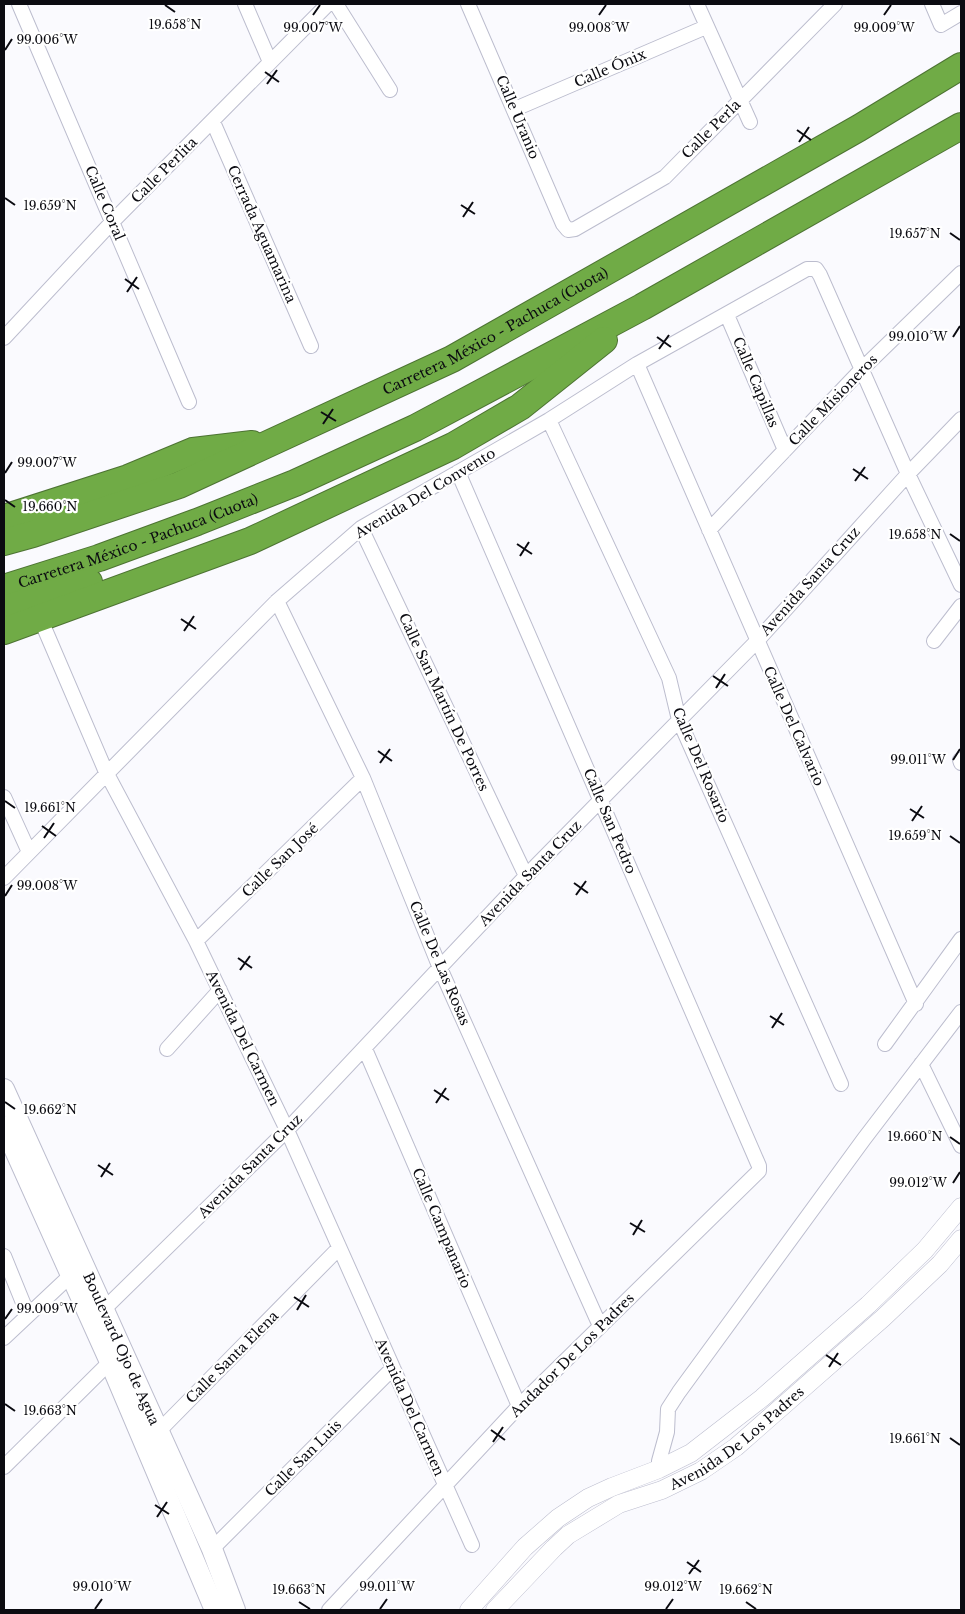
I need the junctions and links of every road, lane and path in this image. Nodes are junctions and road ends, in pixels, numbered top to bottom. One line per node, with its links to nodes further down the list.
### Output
1 (19, 4): 19 (street, Calle Coral)
2 (245, 4): 11 (street)
3 (328, 4): 11 (street, Calle Perlita)
4 (336, 4): 13 (street)
5 (470, 4): 15 (street, Calle Uranio)
6 (697, 4): 10 (street)
7 (836, 4): 14 (street, Calle Perla)
8 (932, 4): 9 (street)
9 (961, 13)
10 (706, 27): 14 (street); 15 (street, Calle Ónix)
11 (270, 62): 16 (street, Calle Perlita)
12 (961, 66): 31 (highway, Carretera México - Pachuca (Cuota))
13 (390, 90)
14 (740, 99): 17 (street); 20 (street, Calle Perla)
15 (515, 109): 20 (street, Calle Uranio)
16 (213, 122): 19 (street, Calle Perlita); 25 (street, Cerrada Aguamarina)
17 (750, 122)
18 (961, 126): 22 (highway, Carretera México - Pachuca (Cuota))
19 (113, 221): 24 (street, Calle Perlita); 28 (street, Calle Coral)
20 (568, 230)
21 (961, 273): 27 (street, Calle Misioneros)
22 (642, 307): 38 (highway); 41 (highway, Carretera México - Pachuca (Cuota))
23 (727, 314): 26 (street, Avenida Del Convento); 27 (street, Avenida Del Convento); 32 (street, Calle Capillas)
24 (4, 337)
25 (311, 346)
26 (637, 364): 30 (street, Avenida Del Convento); 37 (street, Calle Del Calvario)
27 (862, 369): 32 (street, Calle Misioneros); 34 (street)
28 (189, 402)
29 (961, 419): 34 (street, Avenida Santa Cruz)
30 (549, 420): 33 (street, Avenida Del Convento); 49 (street, Calle Del Rosario)
31 (277, 441): 35 (highway); 39 (highway, Carretera México - Pachuca (Cuota))
32 (785, 450): 37 (street, Calle Misioneros)
33 (458, 472): 36 (street, Avenida Del Convento); 53 (street, Calle San Pedro)
34 (908, 474): 40 (street); 47 (street, Avenida Santa Cruz)
35 (4, 518)
36 (361, 528): 42 (street, Avenida Del Convento); 55 (street, Calle San Martín De Porres)
37 (709, 530): 47 (street, Calle Del Calvario)
38 (250, 540): 44 (highway); 45 (highway)
39 (4, 542)
40 (961, 585)
41 (4, 588)
42 (277, 601): 50 (street, Avenida Del Convento); 51 (street, Calle De Las Rosas)
43 (961, 606): 48 (street)
44 (4, 609)
45 (40, 618): 46 (highway); 50 (street, Avenida Del Carmen)
46 (4, 631)
47 (756, 641): 49 (street, Avenida Santa Cruz); 61 (street, Calle Del Calvario)
48 (934, 641)
49 (679, 720): 53 (street, Avenida Santa Cruz); 67 (street, Calle Del Rosario)
50 (106, 772): 54 (street, Avenida Del Convento); 58 (street, Avenida Del Carmen)
51 (363, 778): 58 (street, Calle San José); 59 (street, Calle De Las Rosas)
52 (4, 798): 54 (street)
53 (600, 800): 55 (street, Avenida Santa Cruz); 72 (street, Calle San Pedro)
54 (30, 852): 56 (street, Avenida Del Convento)
55 (526, 876): 59 (street, Avenida Santa Cruz)
56 (4, 878)
57 (961, 939): 61 (street)
58 (196, 942): 60 (street, Avenida Del Carmen)
59 (440, 968): 65 (street, Avenida Santa Cruz); 80 (street, Calle De Las Rosas)
60 (220, 990): 64 (street); 70 (street, Avenida Del Carmen)
61 (916, 1004): 63 (street)
62 (961, 1012): 66 (street, Avenida De Los Padres)
63 (886, 1044)
64 (167, 1049)
65 (365, 1049): 70 (street, Avenida Santa Cruz); 84 (street, Calle Campanario)
66 (922, 1064): 71 (street); 87 (street, Avenida De Los Padres)
67 (841, 1084)
68 (4, 1089): 79 (main road, Boulevard Ojo de Agua)
69 (4, 1126): 77 (main road, Boulevard Ojo de Agua)
70 (288, 1130): 75 (street, Avenida Del Carmen); 79 (street, Avenida Santa Cruz)
71 (960, 1139)
72 (759, 1171): 80 (street, Andador De Los Padres)
73 (961, 1207): 87 (street, Avenida De Los Padres)
74 (961, 1239): 95 (street, Avenida De Los Padres)
75 (340, 1248): 83 (street, Avenida Del Carmen); 85 (street, Calle Santa Elena)
76 (4, 1256): 78 (street)
77 (71, 1275): 78 (street); 79 (main road, Boulevard Ojo de Agua)
78 (28, 1315): 81 (street)
79 (98, 1315): 82 (main road, Boulevard Ojo de Agua)
80 (600, 1326): 84 (street, Andador De Los Padres)
81 (4, 1338)
82 (116, 1356): 85 (main road, Boulevard Ojo de Agua); 86 (street)
83 (394, 1368): 88 (street, Avenida Del Carmen); 90 (street, Calle San Luis)
84 (519, 1406): 88 (street, Andador De Los Padres)
85 (152, 1438): 90 (main road, Boulevard Ojo de Agua); 91 (main road, Boulevard Ojo de Agua)
86 (4, 1467)
87 (659, 1469): 94 (street, Avenida De Los Padres)
88 (445, 1486): 89 (street, Avenida Del Carmen); 93 (street, Andador De Los Padres)
89 (472, 1545)
90 (212, 1549): 92 (main road, Boulevard Ojo de Agua)
91 (215, 1610)
92 (236, 1610)
93 (329, 1610)
94 (469, 1610)
95 (495, 1610)

